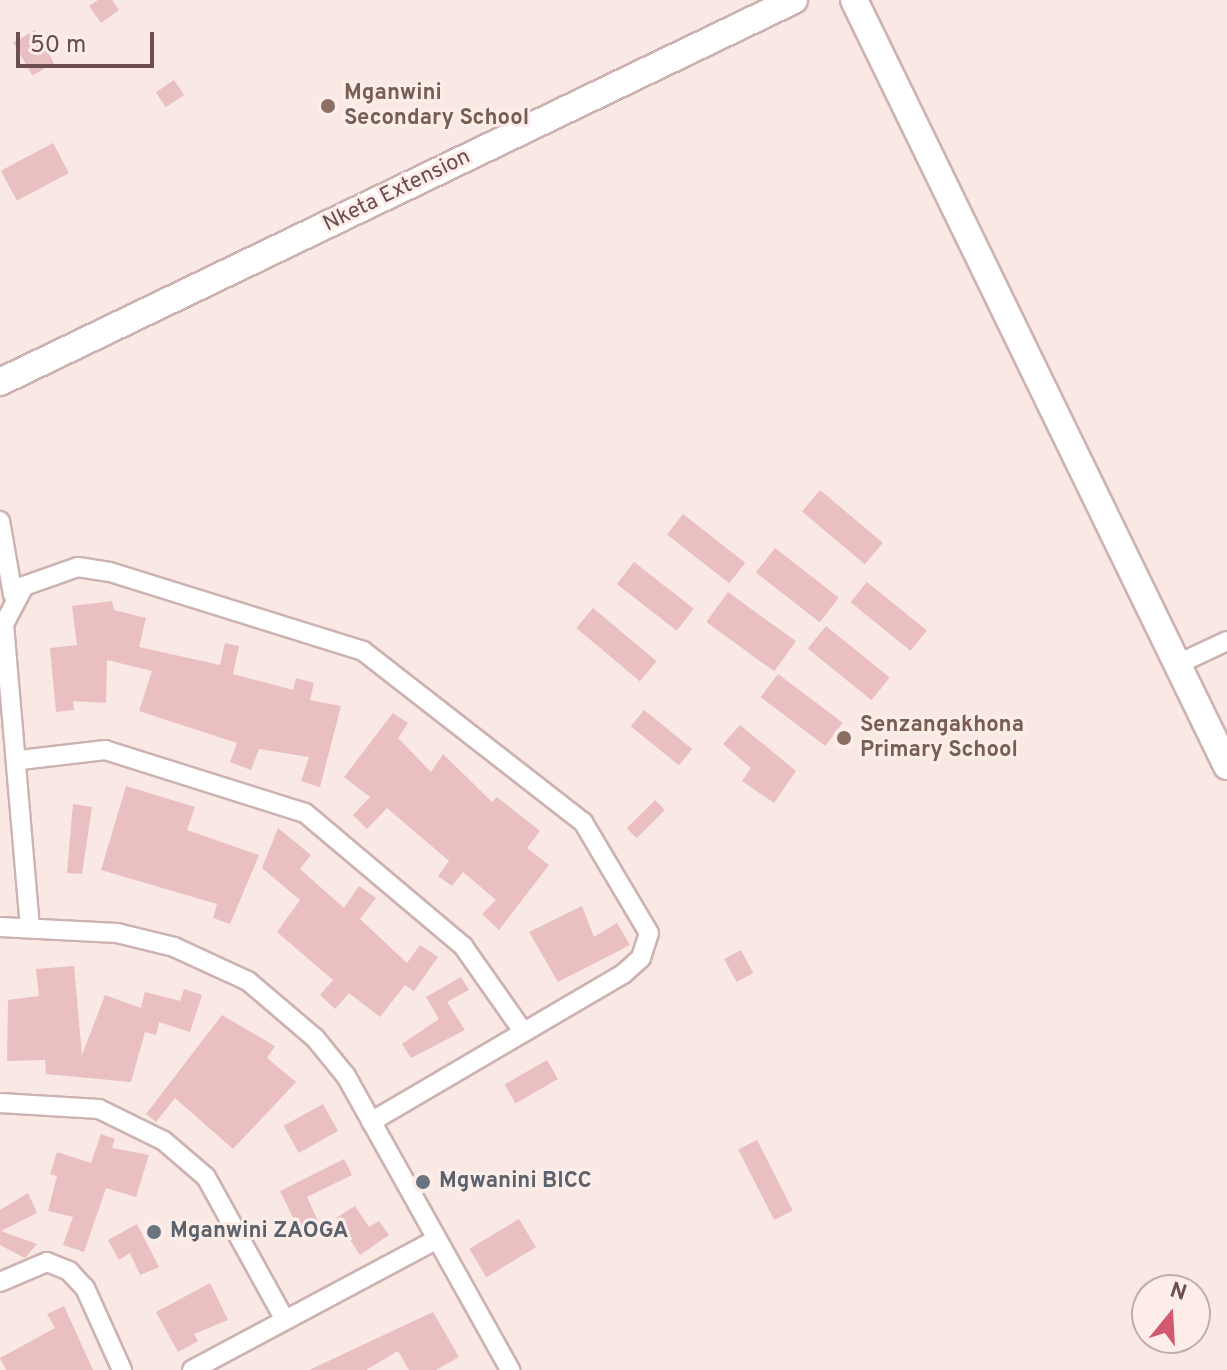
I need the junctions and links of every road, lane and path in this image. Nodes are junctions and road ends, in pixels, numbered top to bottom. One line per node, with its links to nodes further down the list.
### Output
1 (794, 0): 3 (street, Nketa Extension)
2 (854, 0): 7 (street)
3 (0, 382)
4 (0, 521): 5 (street)
5 (13, 595): 8 (street); 12 (street)
6 (1227, 641): 7 (street)
7 (1176, 665): 9 (street)
8 (20, 760): 11 (street); 12 (street)
9 (1227, 766)
10 (0, 927): 11 (street)
11 (30, 928): 14 (street)
12 (522, 1030): 14 (street)
13 (0, 1103): 17 (street)
14 (371, 1122): 15 (street)
15 (435, 1240): 17 (street); 20 (street)
16 (0, 1282): 18 (street)
17 (285, 1320): 19 (street)
18 (122, 1370)
19 (192, 1370)
20 (510, 1370)

